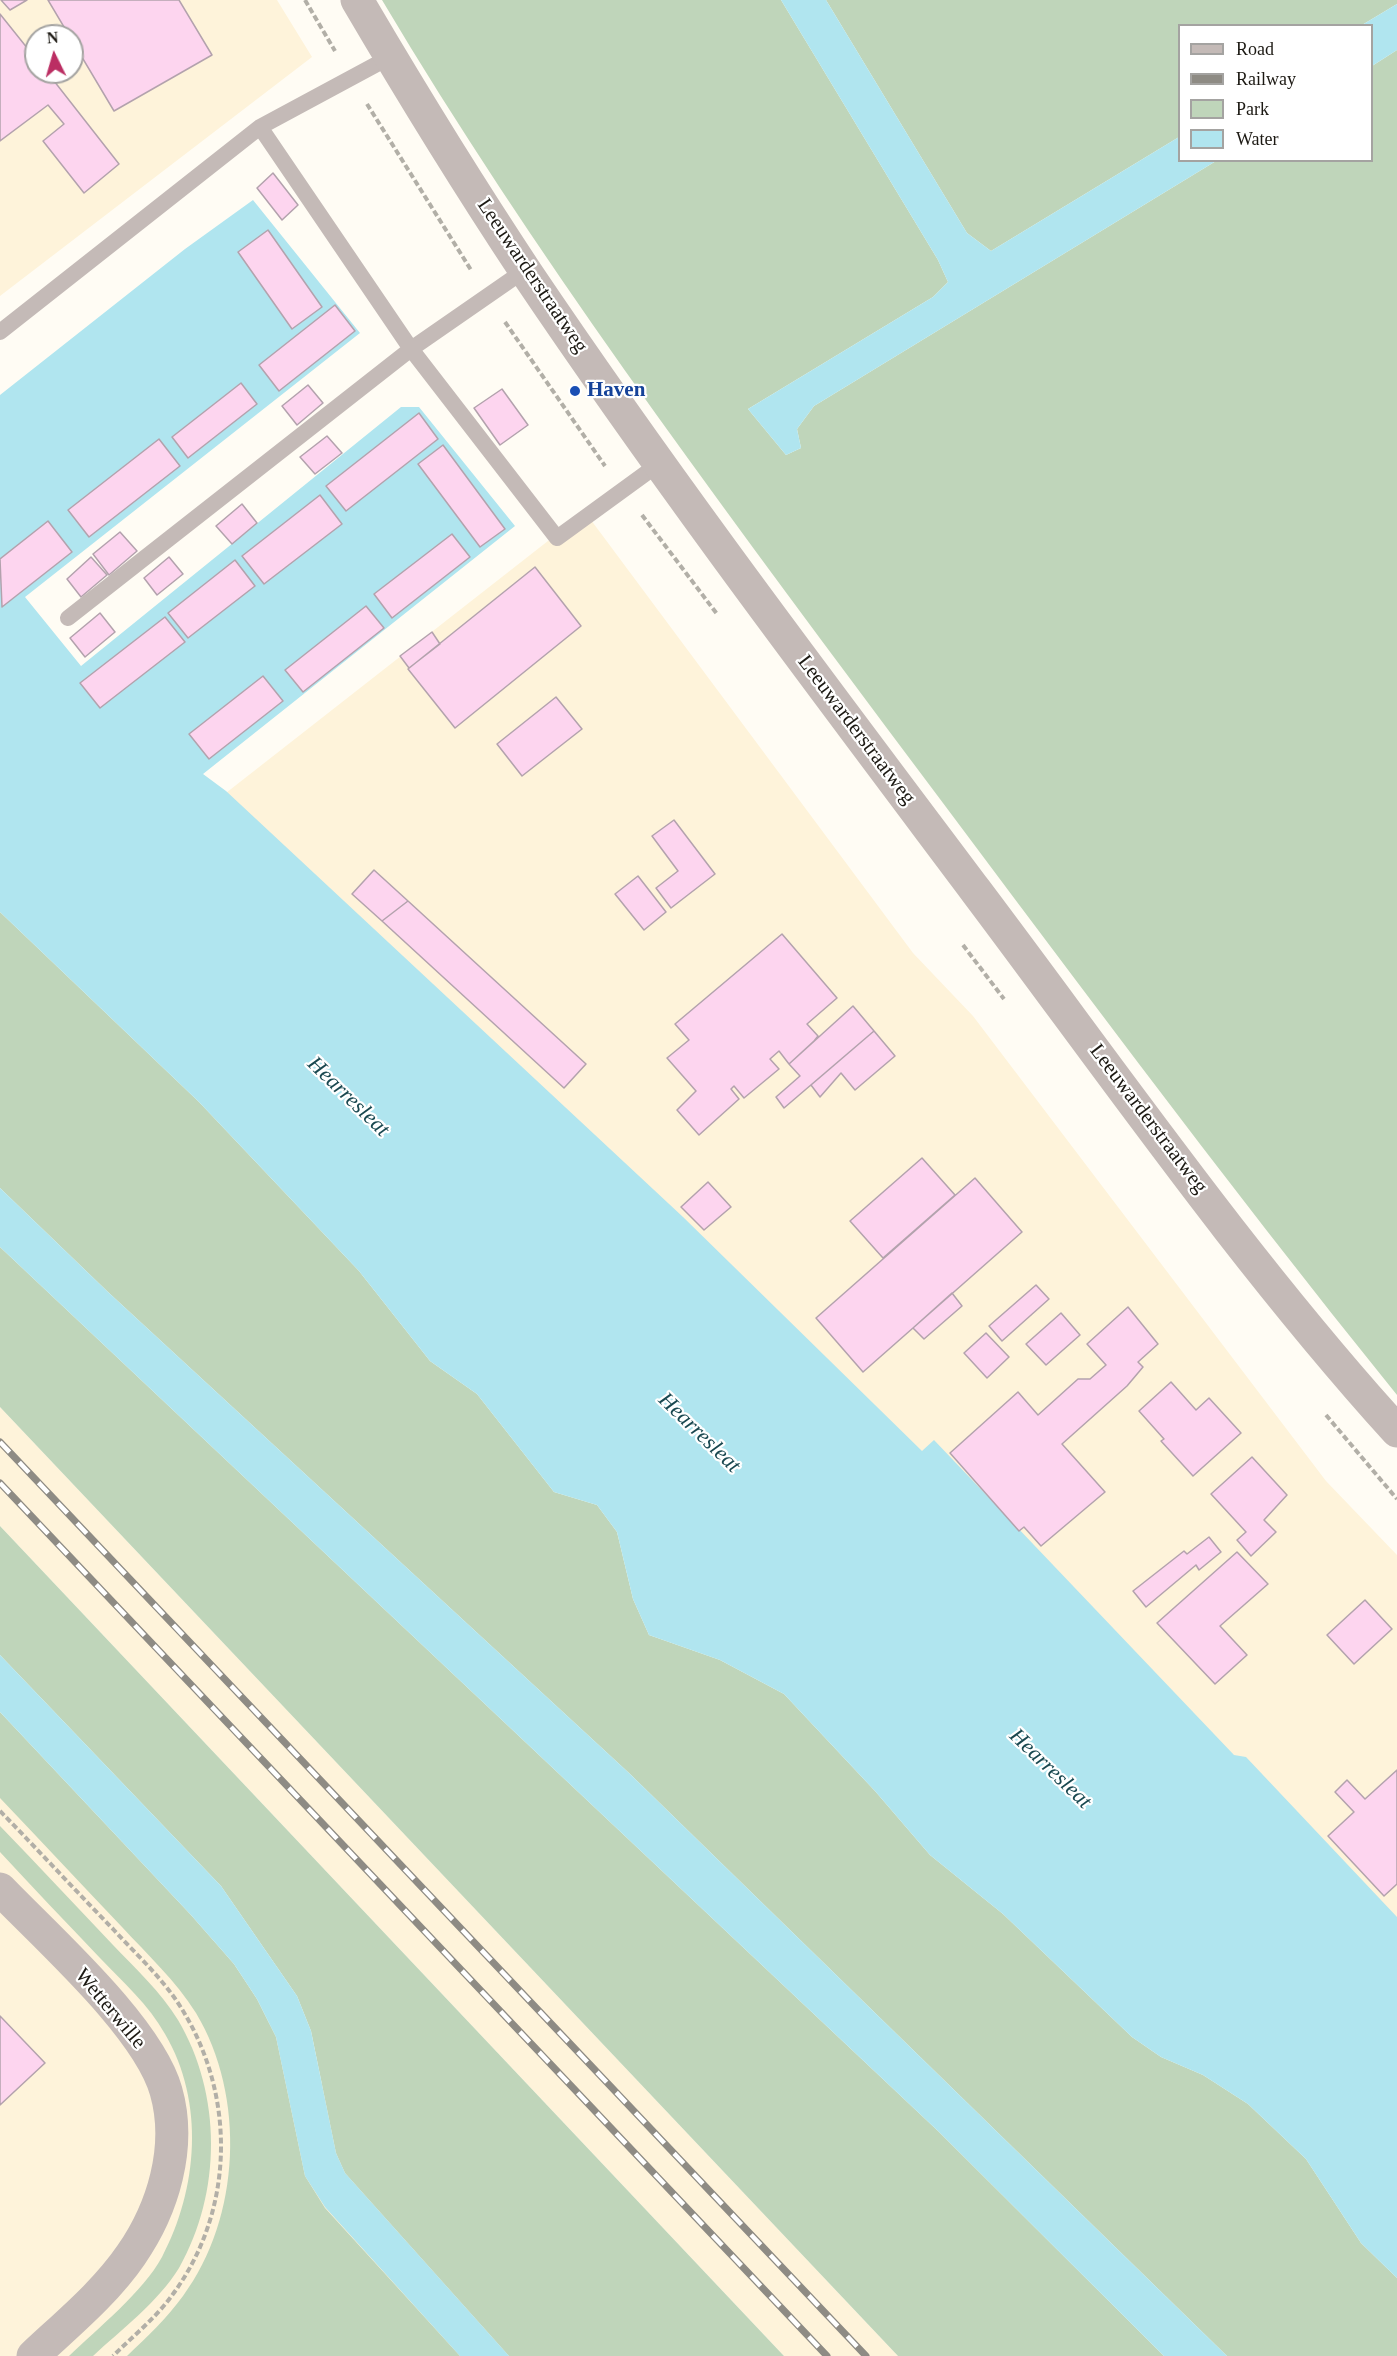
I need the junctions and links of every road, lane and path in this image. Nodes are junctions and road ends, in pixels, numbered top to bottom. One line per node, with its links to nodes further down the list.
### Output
1 (357, 0): 2 (street, Leeuwarderstraatweg)
2 (390, 57): 3 (lane); 4 (street, Leeuwarderstraatweg)
3 (260, 127): 5 (lane); 6 (lane)
4 (525, 270): 6 (lane); 7 (street, Leeuwarderstraatweg)
5 (0, 332)
6 (411, 349): 7 (lane); 8 (lane)
7 (660, 463): 9 (street, Leeuwarderstraatweg)
8 (68, 618)
9 (1397, 1431)
10 (0, 1888): 11 (street, Wetterwille)
11 (33, 2356)

